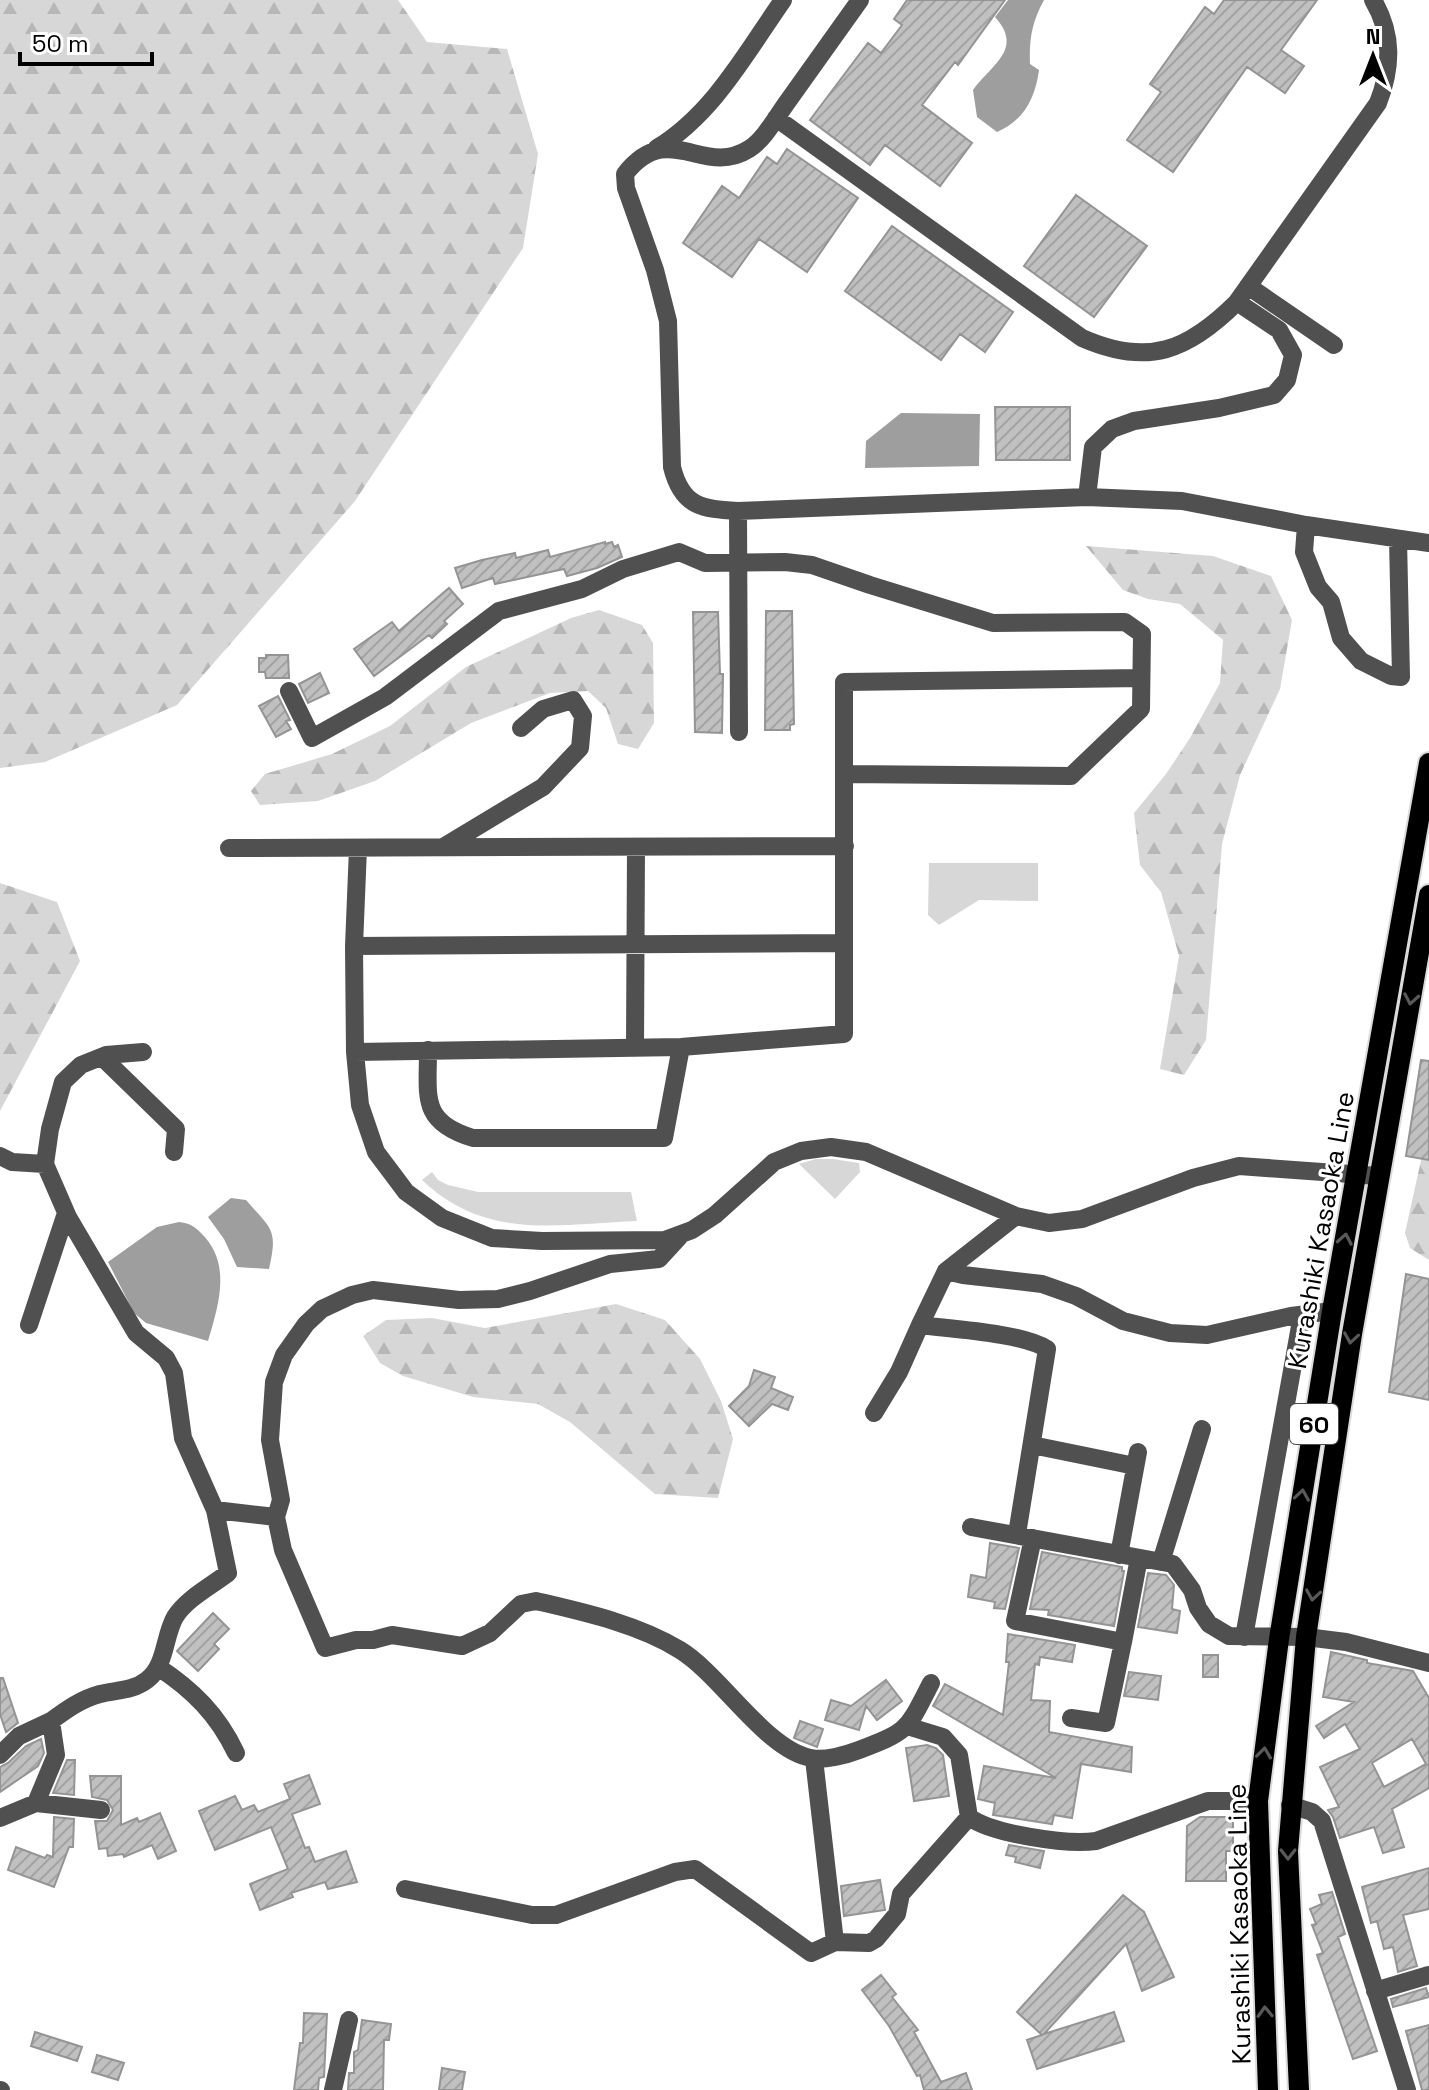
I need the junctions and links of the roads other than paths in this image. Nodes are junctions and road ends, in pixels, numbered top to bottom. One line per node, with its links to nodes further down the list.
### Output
1 (783, 0): 5 (street)
2 (860, 0): 4 (street)
3 (1373, 0): 6 (street)
4 (776, 118): 5 (street); 7 (street)
5 (655, 149): 10 (street)
6 (1248, 286): 7 (street); 8 (street)
7 (1237, 302): 9 (street)
8 (1334, 345)
9 (1087, 497): 10 (street); 11 (street)
10 (738, 511): 14 (street)
11 (1306, 525): 12 (street); 12 (street)
12 (1398, 539): 13 (street)
13 (1429, 543)
14 (740, 563): 15 (street); 16 (street); 18 (street)
15 (1141, 678): 20 (street); 20 (street)
16 (289, 691)
17 (521, 728): 25 (street)
18 (739, 732)
19 (1429, 763): 39 (main road, Kurashiki Kasaoka Line / 60)
20 (845, 774): 21 (street)
21 (845, 846): 22 (street); 27 (street)
22 (636, 847): 25 (street); 28 (street)
23 (229, 848): 24 (street)
24 (358, 848): 25 (street); 29 (street)
25 (442, 848)
26 (1429, 895): 40 (main road, Kurashiki Kasaoka Line / 60, one-way to 40)
27 (844, 943): 28 (street); 31 (street)
28 (634, 944): 29 (street); 30 (street)
29 (354, 946): 34 (street)
30 (635, 1047): 31 (street); 32 (street)
31 (681, 1047): 32 (street)
32 (428, 1050): 34 (street)
33 (143, 1052): 35 (street)
34 (355, 1052): 43 (street)
35 (102, 1057): 36 (street); 38 (street)
36 (174, 1152)
37 (0, 1156): 38 (street)
38 (45, 1164): 41 (street)
39 (1357, 1174): 40 (street); 42 (street); 45 (main road, Kurashiki Kasaoka Line / 60, one-way to 39)
40 (1378, 1176): 60 (main road, Kurashiki Kasaoka Line / 60, one-way to 60)
41 (66, 1213): 47 (street); 52 (street)
42 (1016, 1216): 43 (street); 44 (street)
43 (682, 1234): 53 (street)
44 (946, 1271): 46 (street); 48 (street)
45 (1332, 1311): 46 (street); 61 (main road, Kurashiki Kasaoka Line / 60, one-way to 45)
46 (1302, 1315): 59 (street)
47 (29, 1325)
48 (920, 1325): 49 (street); 51 (street)
49 (874, 1413)
50 (1202, 1429): 58 (street)
51 (1032, 1445): 55 (street); 56 (street)
52 (215, 1510): 53 (street); 64 (street)
53 (276, 1517): 71 (street)
54 (971, 1527): 55 (street)
55 (1025, 1536): 56 (street); 62 (street)
56 (1119, 1555): 57 (street)
57 (1139, 1558): 58 (street); 62 (street)
58 (1161, 1562): 59 (street)
59 (1244, 1637): 61 (street)
60 (1306, 1637): 61 (street); 63 (street); 74 (main road, Kurashiki Kasaoka Line / 60)
61 (1279, 1639): 72 (main road, Kurashiki Kasaoka Line / 60, one-way to 61)
62 (1123, 1642): 66 (street)
63 (1429, 1663)
64 (158, 1667): 67 (street); 69 (street)
65 (931, 1683): 68 (street)
66 (1071, 1718)
67 (51, 1721): 70 (street); 73 (street)
68 (907, 1726): 71 (street); 76 (street)
69 (236, 1753)
70 (0, 1755)
71 (814, 1759): 79 (street)
72 (1258, 1801): 76 (street); 84 (main road, Kurashiki Kasaoka Line / 60, one-way to 72)
73 (36, 1803): 75 (street); 77 (street)
74 (1290, 1805): 81 (street); 85 (main road, Kurashiki Kasaoka Line / 60, one-way to 85)
75 (101, 1810)
76 (969, 1817): 79 (street)
77 (0, 1818)
78 (405, 1889): 79 (street)
79 (835, 1942)
80 (1429, 1975): 81 (street)
81 (1375, 1991): 86 (street)
82 (349, 2020): 83 (street)
83 (333, 2090)
84 (1268, 2090)
85 (1299, 2090)
86 (1407, 2090)

